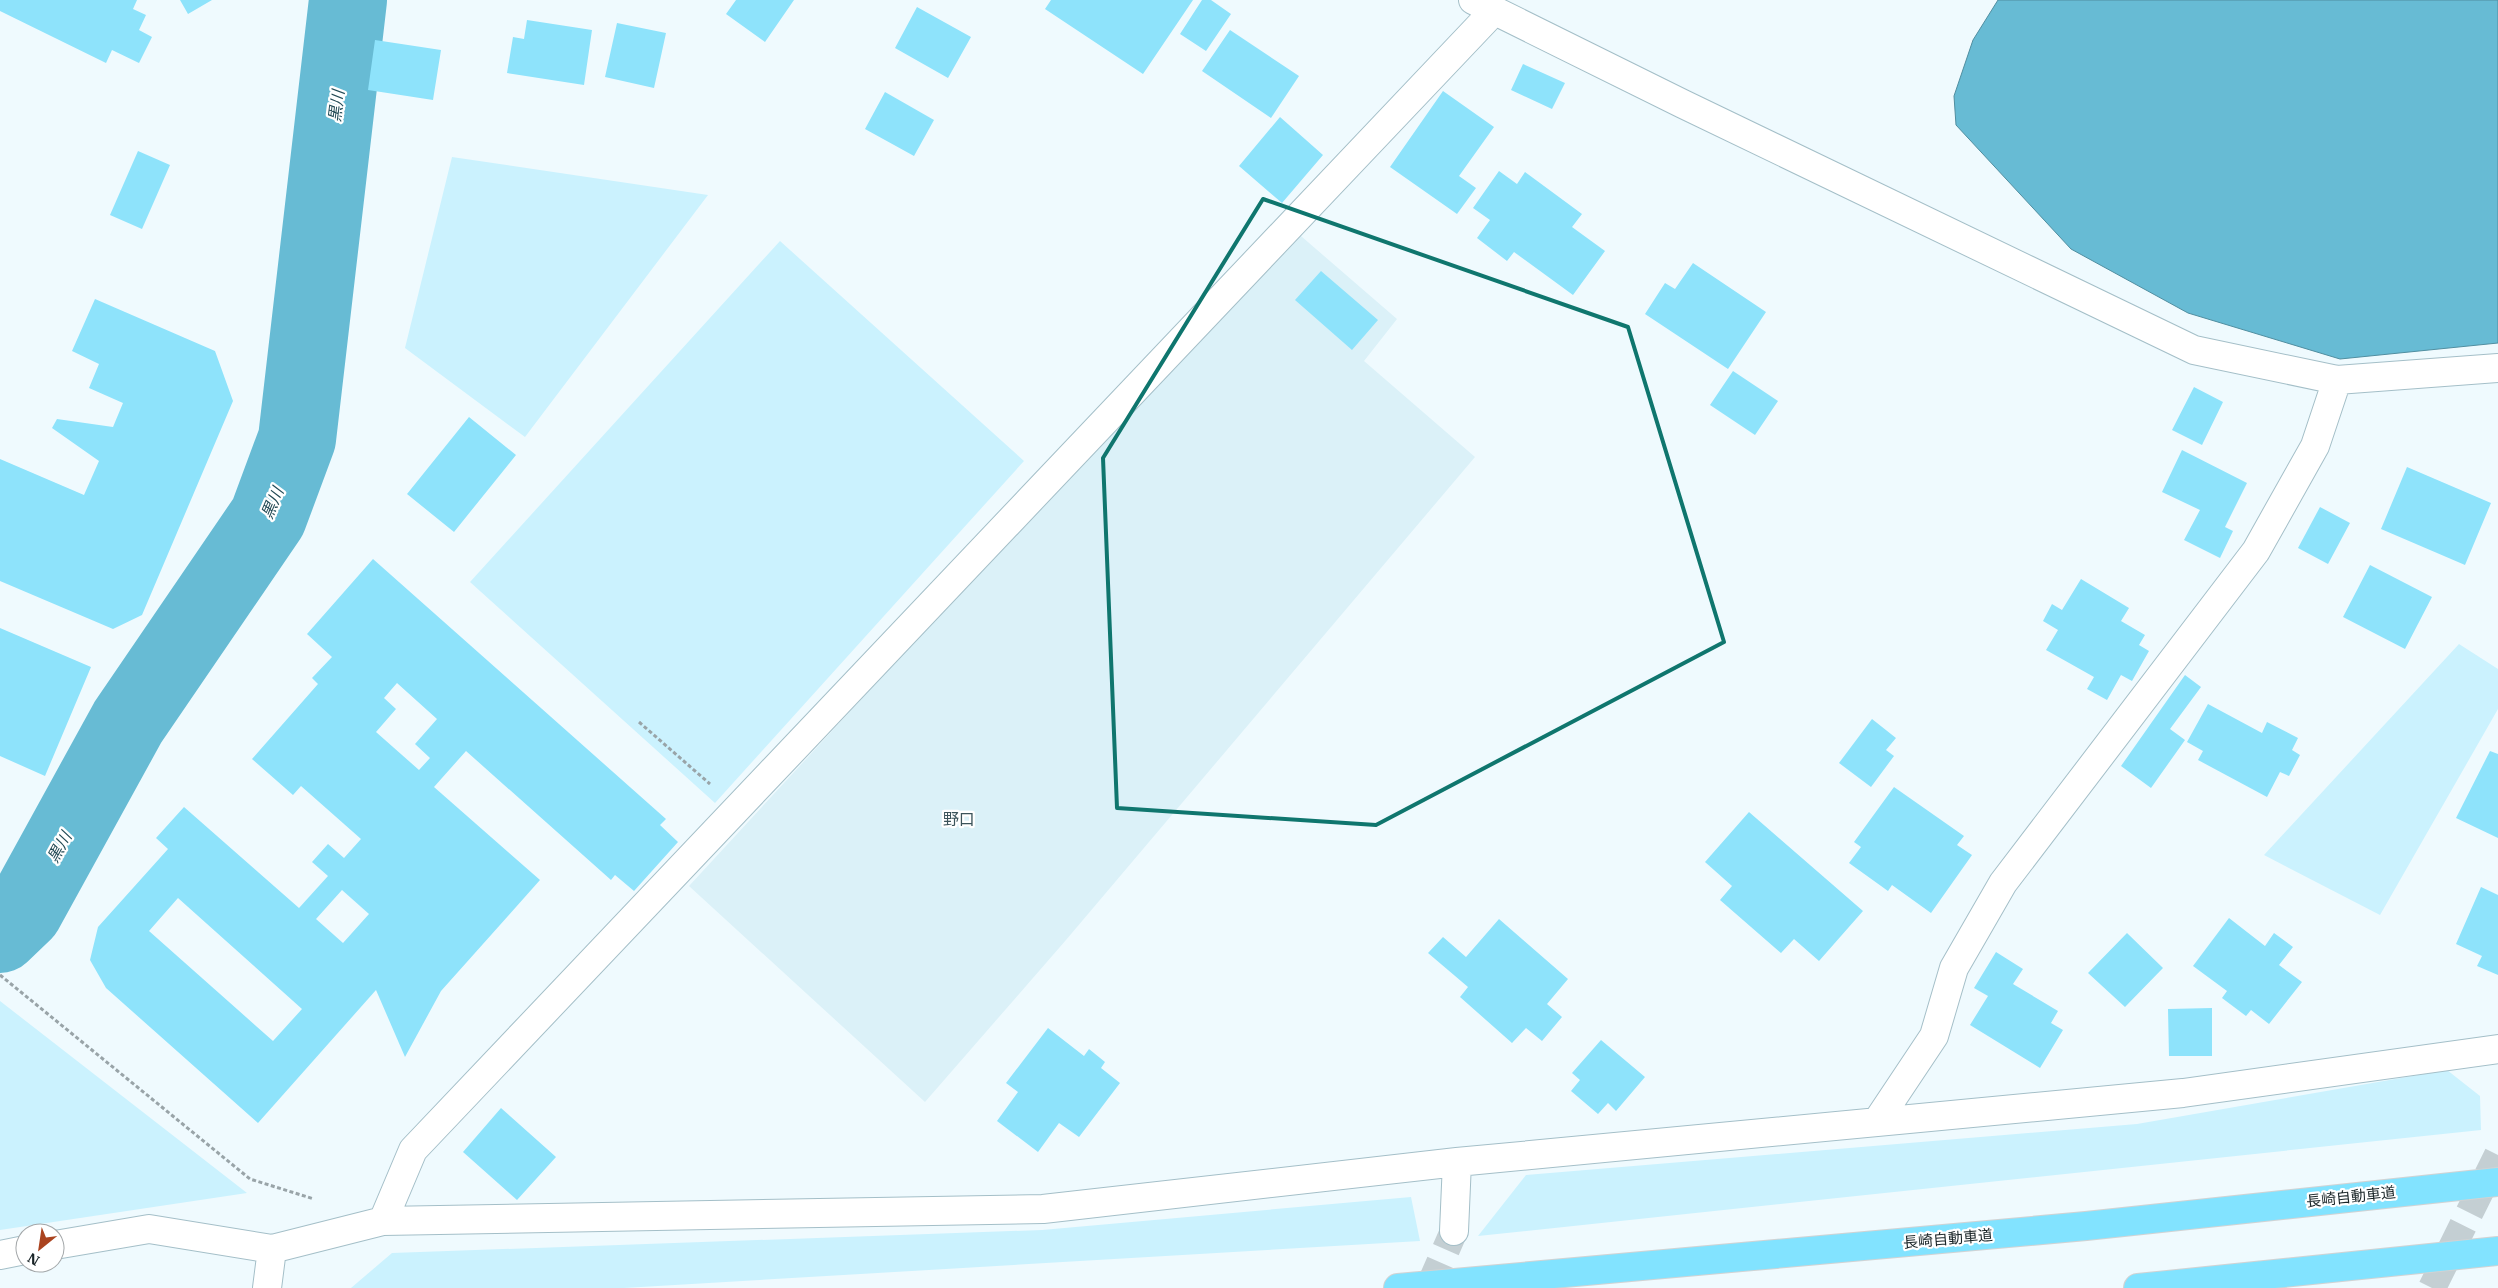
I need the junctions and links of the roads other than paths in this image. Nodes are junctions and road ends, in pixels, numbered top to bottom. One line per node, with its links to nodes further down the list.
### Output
1 (1483, 6): 3 (street); 8 (street)
2 (2498, 368): 3 (street)
3 (2337, 380): 5 (street)
4 (2498, 1049): 5 (street)
5 (1878, 1120): 6 (street)
6 (1457, 1162): 8 (street); 9 (street)
7 (2498, 1182): 16 (highway, 長崎自動車道)
8 (383, 1221): 11 (street)
9 (1454, 1231)
10 (65, 1243): 11 (street)
11 (272, 1249): 15 (street)
12 (2498, 1251): 17 (highway)
13 (15, 1252): 14 (street)
14 (0, 1255)
15 (267, 1288)
16 (1398, 1288)
17 (2138, 1288)

